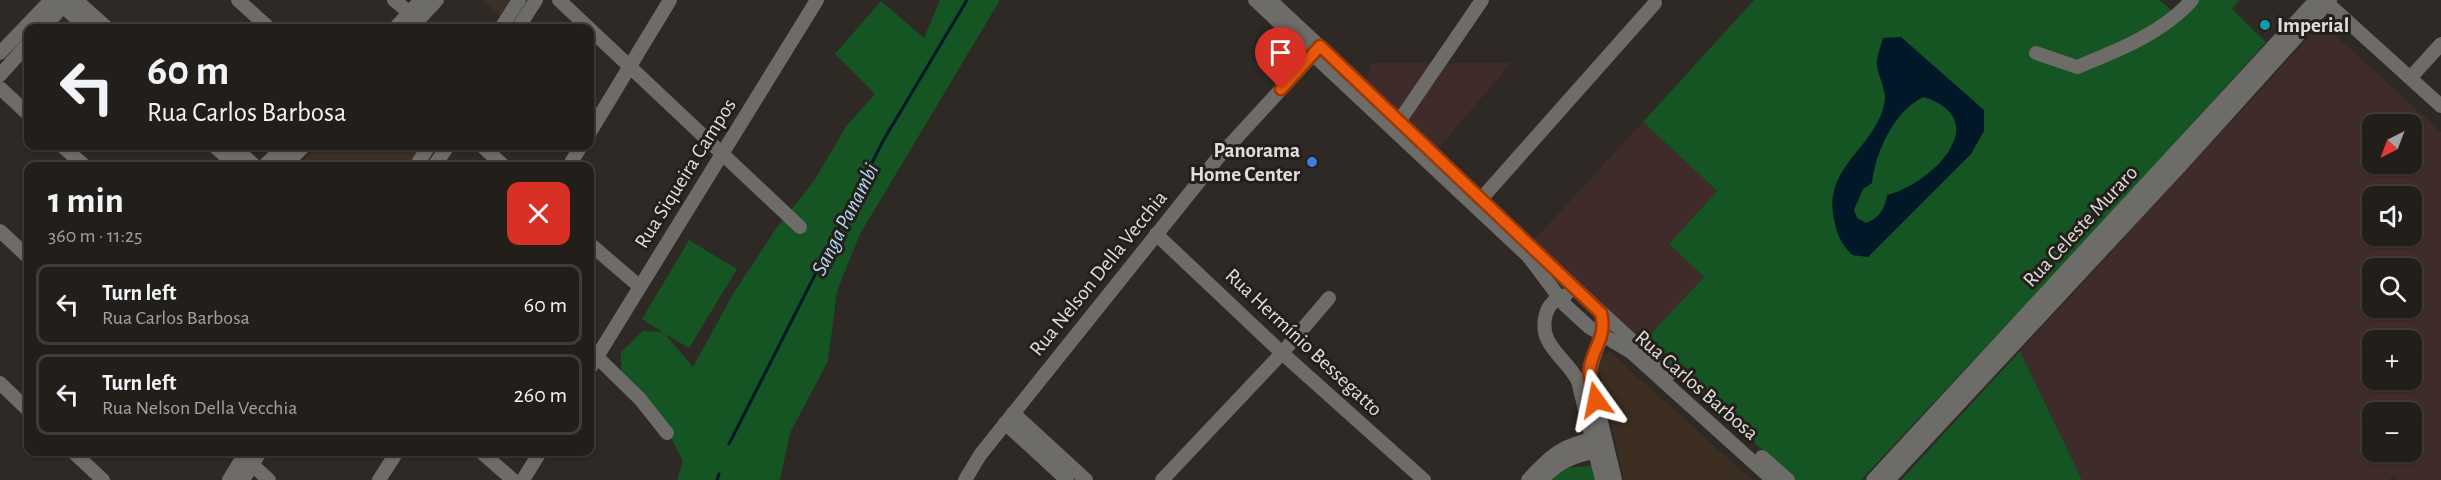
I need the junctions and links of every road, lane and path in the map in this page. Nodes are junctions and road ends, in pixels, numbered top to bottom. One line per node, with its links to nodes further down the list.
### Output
1 (76, 0): 22 (street)
2 (238, 0): 23 (street)
3 (394, 0): 18 (street)
4 (421, 0): 18 (street)
5 (437, 0): 18 (street)
6 (519, 0): 24 (street)
7 (536, 0): 25 (street)
8 (559, 0): 26 (street)
9 (670, 0): 34 (street)
10 (817, 0): 48 (street, Rua Siqueira Campos)
11 (1255, 0): 31 (street, Rua Carlos Barbosa)
12 (1270, 0): 31 (street, Rua Carlos Barbosa)
13 (1482, 0): 40 (street)
14 (2192, 0): 33 (street)
15 (2325, 1): 36 (street); 103 (street, Rua Celeste Muraro); 104 (street, Rua Celeste Muraro)
16 (60, 2): 19 (street); 20 (street); 21 (street)
17 (1655, 3): 55 (street)
18 (413, 20)
19 (34, 24)
20 (46, 24)
21 (83, 24)
22 (103, 24)
23 (265, 24)
24 (504, 24)
25 (521, 24)
26 (585, 24)
27 (594, 32): 34 (street)
28 (24, 33): 32 (street)
29 (2441, 44): 36 (street)
30 (24, 48): 35 (street)
31 (1317, 50): 40 (street, Rua Carlos Barbosa); 58 (street, Rua Nelson Della Vecchia); 61 (street, Rua Carlos Barbosa)
32 (0, 53)
33 (2036, 53)
34 (630, 65): 41 (street); 48 (street)
35 (0, 75)
36 (2411, 77): 38 (street)
37 (0, 88): 39 (street)
38 (2441, 106)
39 (24, 110)
40 (1400, 120): 55 (street, Rua Carlos Barbosa)
41 (594, 125)
42 (67, 150): 49 (street)
43 (219, 150): 50 (street)
44 (237, 150): 51 (street)
45 (281, 150): 52 (street)
46 (300, 150): 53 (street)
47 (486, 150): 54 (street)
48 (722, 155): 56 (street); 62 (street, Rua Siqueira Campos)
49 (80, 162)
50 (232, 162)
51 (251, 162)
52 (268, 162)
53 (288, 162)
54 (500, 162)
55 (1482, 198): 63 (street, Rua Carlos Barbosa)
56 (800, 227)
57 (0, 231): 60 (street)
58 (1156, 234): 70 (street, Rua Hermínio Bessegatto); 76 (street, Rua Nelson Della Vecchia)
59 (594, 247): 62 (street)
60 (24, 253)
61 (1543, 276): 64 (street, Rua Carlos Barbosa); 66 (street)
62 (639, 286): 72 (street, Rua Siqueira Campos)
63 (1580, 294): 64 (street); 67 (street, Rua Carlos Barbosa)
64 (1559, 297): 66 (street); 68 (street, Rua Carlos Barbosa)
65 (1329, 298): 70 (street)
66 (1547, 310): 79 (street)
67 (1601, 313): 68 (street); 77 (street, Rua Carlos Barbosa)
68 (1603, 335): 69 (street, Rua Carlos Barbosa); 71 (street)
69 (1630, 352): 71 (street); 77 (street, Rua Carlos Barbosa)
70 (1282, 353): 95 (street); 96 (street, Rua Hermínio Bessegatto)
71 (1594, 354): 79 (street)
72 (594, 360)
73 (594, 363): 78 (street)
74 (0, 383): 75 (street)
75 (24, 406)
76 (1009, 418): 92 (street, Rua Nelson Della Vecchia); 93 (street); 94 (street)
77 (1716, 421): 101 (street, Rua Carlos Barbosa); 102 (street, Rua Carlos Barbosa)
78 (667, 433)
79 (1600, 444): 97 (street); 98 (street); 99 (street); 100 (street)
80 (77, 456): 85 (street)
81 (245, 456): 86 (street); 87 (street); 88 (street)
82 (394, 456): 89 (street)
83 (486, 456): 90 (street)
84 (538, 456): 91 (street)
85 (103, 480)
86 (229, 480)
87 (243, 480)
88 (269, 480)
89 (378, 480)
90 (513, 480)
91 (523, 480)
92 (965, 480)
93 (1067, 480)
94 (1086, 480)
95 (1162, 480)
96 (1424, 480)
97 (1528, 480)
98 (1541, 480)
99 (1602, 480)
100 (1615, 480)
101 (1773, 480)
102 (1788, 480)
103 (1873, 480)
104 (1888, 480)

